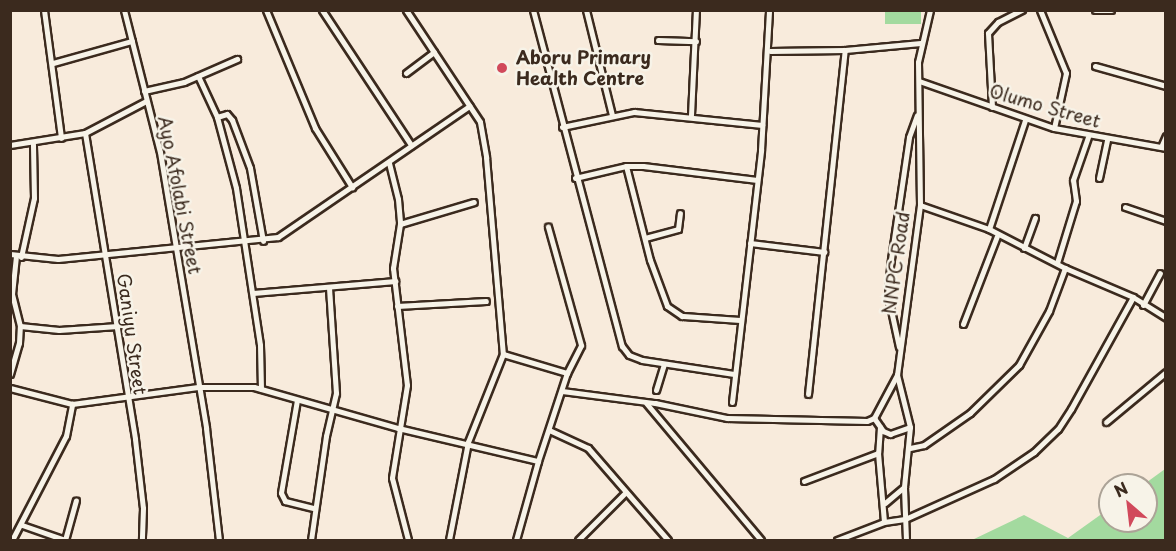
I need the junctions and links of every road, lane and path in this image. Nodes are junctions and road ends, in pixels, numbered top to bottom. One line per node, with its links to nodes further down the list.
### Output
1 (44, 10): 23 (street)
2 (124, 10): 16 (street, Ayo Afolabi Street)
3 (266, 10): 55 (street)
4 (322, 10): 48 (street)
5 (406, 10): 21 (street)
6 (533, 10): 39 (street)
7 (586, 10): 34 (street)
8 (696, 10): 17 (street)
9 (769, 10): 20 (street)
10 (930, 10): 18 (street, NNPC Road)
11 (1022, 10): 32 (street)
12 (1040, 10): 40 (street)
13 (1095, 10): 14 (street)
14 (1111, 10)
15 (658, 40): 17 (street)
16 (132, 41): 23 (street); 29 (street, Ayo Afolabi Street)
17 (696, 41): 35 (street)
18 (921, 43): 19 (street); 27 (street, NNPC Road)
19 (845, 50): 20 (street); 72 (street)
20 (770, 51): 38 (street)
21 (434, 52): 25 (street); 31 (street)
22 (237, 59): 26 (street)
23 (53, 63): 44 (street)
24 (1095, 66): 28 (street)
25 (406, 73)
26 (198, 76): 29 (street); 36 (street)
27 (919, 81): 32 (street, Olumo Street); 33 (street, NNPC Road)
28 (1166, 86)
29 (144, 92): 30 (street, Ayo Afolabi Street)
30 (146, 101): 41 (street); 71 (street, Ayo Afolabi Street)
31 (469, 106): 48 (street); 93 (street)
32 (992, 107): 37 (street, Olumo Street)
33 (919, 111): 57 (street, NNPC Road); 84 (street)
34 (612, 115): 35 (street); 39 (street)
35 (691, 115): 38 (street)
36 (217, 117): 67 (street); 68 (street)
37 (1025, 120): 40 (street, Olumo Street); 64 (street)
38 (762, 125): 54 (street)
39 (562, 127): 52 (street)
40 (1054, 128): 43 (street, Olumo Street)
41 (85, 133): 44 (street); 73 (street, Ganiyu Street)
42 (1166, 136): 49 (street)
43 (1088, 137): 45 (street, Olumo Street); 75 (street)
44 (61, 138): 46 (street)
45 (1107, 140): 49 (street, Olumo Street); 53 (street)
46 (33, 144): 47 (street); 74 (street)
47 (10, 145)
48 (411, 145): 50 (street)
49 (1163, 148)
50 (389, 163): 55 (street); 62 (street)
51 (626, 166): 52 (street); 54 (street); 66 (street)
52 (575, 178): 94 (street)
53 (1099, 178)
54 (757, 180): 69 (street)
55 (352, 187): 67 (street)
56 (474, 202): 62 (street)
57 (920, 205): 64 (street); 82 (street, NNPC Road)
58 (1125, 207): 61 (street)
59 (680, 213): 66 (street)
60 (1035, 218): 70 (street)
61 (1166, 221)
62 (399, 224): 78 (street)
63 (548, 227): 96 (street)
64 (989, 229): 65 (street)
65 (997, 236): 70 (street); 89 (street)
66 (645, 238): 88 (street)
67 (263, 240): 68 (street)
68 (245, 243): 71 (street); 80 (street)
69 (750, 243): 72 (street); 88 (street)
70 (1024, 248): 75 (street)
71 (176, 250): 73 (street); 100 (street, Ayo Afolabi Street)
72 (824, 252): 105 (street)
73 (105, 255): 74 (street); 91 (street, Ganiyu Street)
74 (16, 256): 90 (street)
75 (1057, 263): 76 (street)
76 (1065, 268): 81 (street); 119 (street)
77 (1160, 273): 85 (street)
78 (395, 281): 79 (street); 86 (street)
79 (329, 287): 80 (street); 111 (street)
80 (253, 293): 102 (street)
81 (1133, 297): 85 (street); 128 (street)
82 (905, 298): 84 (street); 92 (street, NNPC Road)
83 (486, 301): 86 (street)
84 (891, 304): 92 (street)
85 (1143, 305): 87 (street)
86 (397, 306): 116 (street)
87 (1166, 318)
88 (741, 320): 98 (street)
89 (963, 324)
90 (20, 326): 91 (street); 97 (street)
91 (118, 326): 106 (street, Ganiyu Street)
92 (899, 349): 99 (street, NNPC Road)
93 (503, 354): 96 (street); 118 (street)
94 (664, 364): 98 (street); 103 (street)
95 (1166, 372): 113 (street)
96 (567, 373): 104 (street)
97 (10, 374)
98 (734, 374): 109 (street)
99 (897, 375): 112 (street); 115 (street, NNPC Road)
100 (198, 387): 102 (street); 106 (street); 134 (street, Ayo Afolabi Street)
101 (10, 388): 110 (street)
102 (261, 389): 107 (street)
103 (656, 390)
104 (562, 391): 108 (street); 117 (street)
105 (808, 394)
106 (126, 398): 110 (street); 133 (street, Ganiyu Street)
107 (297, 400): 111 (street); 127 (street)
108 (646, 402): 112 (street); 141 (street)
109 (732, 402)
110 (72, 404): 130 (street)
111 (331, 409): 116 (street); 127 (street)
112 (874, 418): 114 (street)
113 (1106, 422)
114 (880, 427): 115 (street); 120 (street)
115 (910, 427): 119 (street, NNPC Road)
116 (398, 428): 118 (street); 136 (street)
117 (549, 430): 121 (street); 124 (street)
118 (468, 442): 121 (street); 137 (street)
119 (910, 448): 123 (street, NNPC Road)
120 (878, 453): 122 (street); 126 (street)
121 (537, 460): 138 (street)
122 (804, 481)
123 (904, 487): 126 (street); 128 (street, NNPC Road)
124 (625, 493): 139 (street); 140 (street)
125 (76, 500): 132 (street)
126 (885, 503): 129 (street)
127 (314, 508): 135 (street)
128 (905, 519): 129 (street); 143 (street, NNPC Road)
129 (884, 522): 142 (street)
130 (22, 525): 131 (street); 132 (street)
131 (12, 540)
132 (65, 540)
133 (142, 540)
134 (219, 540)
135 (311, 540)
136 (408, 540)
137 (449, 540)
138 (516, 540)
139 (578, 540)
140 (668, 540)
141 (761, 540)
142 (837, 540)
143 (906, 540)

